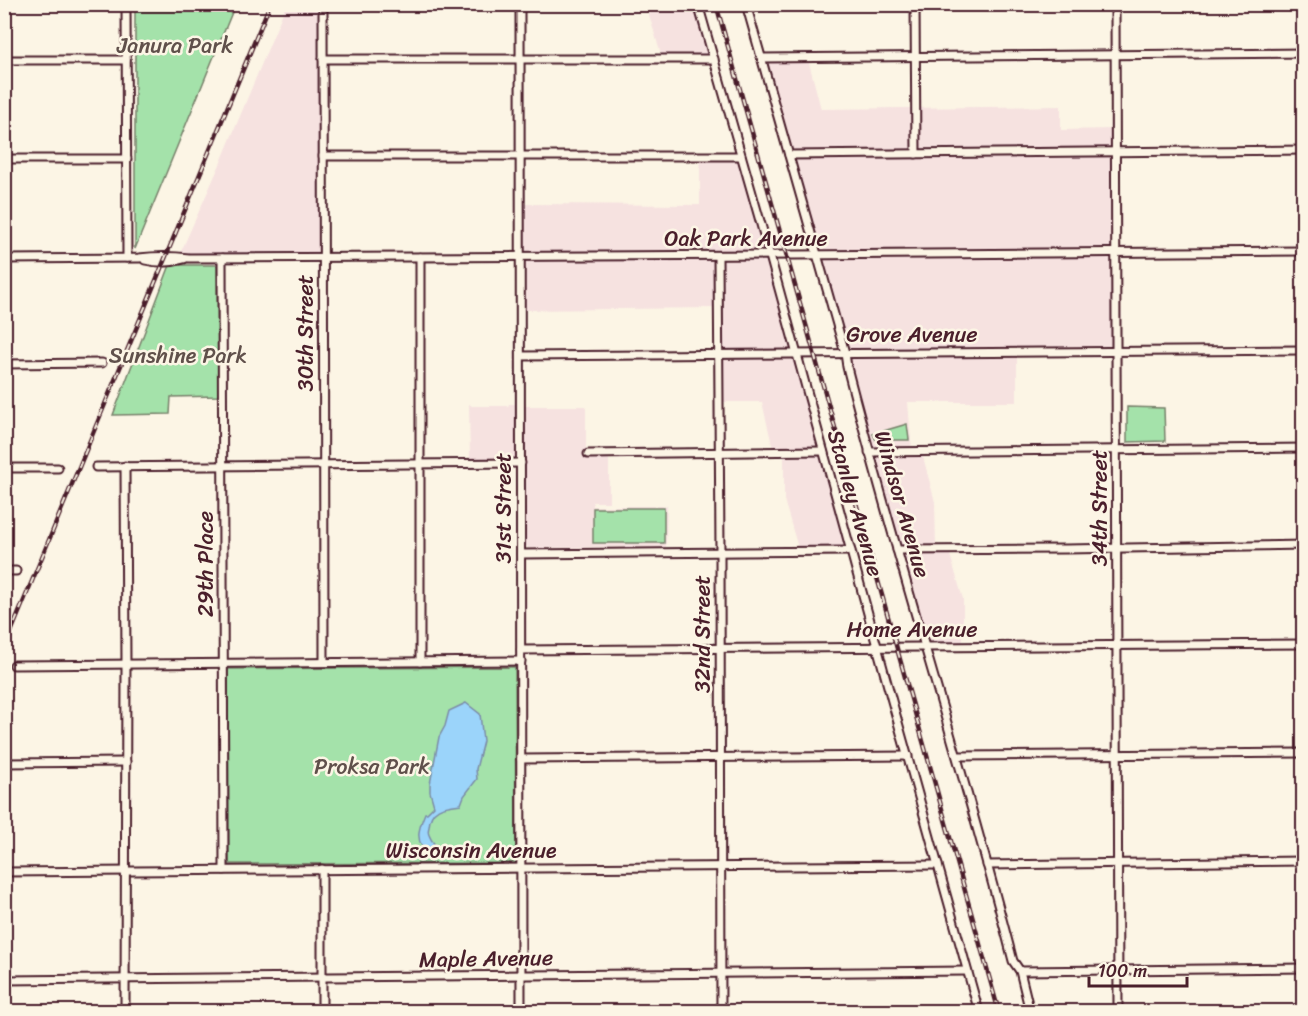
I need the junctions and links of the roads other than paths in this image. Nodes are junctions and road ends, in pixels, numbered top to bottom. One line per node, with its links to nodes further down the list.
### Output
1 (126, 4): 16 (street)
2 (323, 4): 13 (street, 30th Street)
3 (520, 4): 14 (street, 31st Street)
4 (698, 4): 11 (street, Stanley Avenue)
5 (746, 4): 12 (street, Windsor Avenue)
6 (915, 4): 10 (street)
7 (1115, 4): 9 (street, 34th Street)
8 (1304, 53): 9 (street)
9 (1115, 55): 10 (street); 18 (street, 34th Street)
10 (915, 57): 12 (street); 19 (street)
11 (714, 58): 14 (street); 23 (street, Stanley Avenue)
12 (762, 58): 20 (street, Windsor Avenue)
13 (323, 59): 14 (street); 21 (street, 30th Street)
14 (520, 59): 22 (street, 31st Street)
15 (4, 60): 16 (street)
16 (126, 60): 25 (street)
17 (1304, 150): 18 (street)
18 (1116, 152): 19 (street); 27 (street, 34th Street)
19 (916, 154): 20 (street)
20 (789, 155): 29 (street, Windsor Avenue)
21 (323, 156): 22 (street); 31 (street, 30th Street)
22 (520, 156): 23 (street); 33 (street, 31st Street)
23 (741, 156): 28 (street, Stanley Avenue)
24 (4, 159): 25 (street)
25 (127, 159): 34 (street)
26 (1304, 251): 27 (street, Oak Park Avenue)
27 (1116, 253): 29 (street, Oak Park Avenue); 38 (street, 34th Street)
28 (770, 255): 29 (street, Oak Park Avenue); 30 (street, Oak Park Avenue); 39 (street, Stanley Avenue)
29 (818, 255): 40 (street, Windsor Avenue)
30 (718, 256): 33 (street, Oak Park Avenue); 41 (street, 32nd Street)
31 (323, 257): 32 (street, Oak Park Avenue); 35 (street, Oak Park Avenue); 53 (street, 30th Street)
32 (420, 257): 33 (street, Oak Park Avenue); 54 (street)
33 (521, 257): 42 (street, 31st Street)
34 (127, 258): 35 (street, Oak Park Avenue); 36 (street, Oak Park Avenue)
35 (222, 258): 52 (street, 29th Place)
36 (4, 259)
37 (1304, 350): 38 (street, Grove Avenue)
38 (1116, 351): 40 (street, Grove Avenue); 46 (street, 34th Street)
39 (796, 353): 40 (street, Grove Avenue); 41 (street, Grove Avenue); 47 (street, Stanley Avenue)
40 (845, 353): 49 (street, Windsor Avenue)
41 (719, 354): 42 (street, Grove Avenue); 48 (street, 32nd Street)
42 (521, 356): 51 (street, 31st Street)
43 (102, 363): 44 (street)
44 (4, 364)
45 (1304, 448): 46 (street)
46 (1116, 450): 49 (street); 60 (street, 34th Street)
47 (823, 451): 48 (street); 63 (street, Stanley Avenue)
48 (720, 452): 50 (street); 62 (street, 32nd Street)
49 (869, 452): 61 (street, Windsor Avenue)
50 (588, 454)
51 (521, 463): 54 (street); 64 (street, 31st Street)
52 (223, 465): 53 (street); 55 (street); 74 (street, 29th Place)
53 (323, 465): 54 (street); 75 (street, 30th Street)
54 (420, 465): 76 (street)
55 (125, 466): 56 (street); 77 (street)
56 (96, 467)
57 (4, 468): 58 (street)
58 (58, 468)
59 (1304, 545): 60 (street)
60 (1117, 548): 61 (street); 68 (street, 34th Street)
61 (897, 550): 70 (street, Windsor Avenue)
62 (720, 551): 63 (street); 64 (street); 71 (street, 32nd Street)
63 (851, 551): 69 (street, Stanley Avenue)
64 (521, 554): 72 (street, 31st Street)
65 (4, 571): 66 (street)
66 (16, 571)
67 (1304, 644): 68 (street, Home Avenue)
68 (1118, 645): 70 (street, Home Avenue); 80 (street, 34th Street)
69 (878, 647): 70 (street, Home Avenue); 71 (street, Home Avenue); 81 (street, Stanley Avenue)
70 (924, 647): 82 (street, Windsor Avenue)
71 (720, 649): 72 (street, Home Avenue); 83 (street, 32nd Street)
72 (521, 650): 73 (street, 31st Street)
73 (521, 661): 76 (street); 84 (street, 31st Street)
74 (223, 662): 75 (street); 77 (street); 94 (street, 29th Place)
75 (324, 662): 76 (street)
76 (420, 662)
77 (126, 664): 78 (street); 85 (street)
78 (14, 665)
79 (1304, 753): 80 (street)
80 (1118, 755): 82 (street); 88 (street, 34th Street)
81 (908, 756): 83 (street); 89 (street, Stanley Avenue)
82 (957, 756): 90 (street, Windsor Avenue)
83 (721, 758): 84 (street); 91 (street, 32nd Street)
84 (521, 759): 92 (street, 31st Street)
85 (126, 762): 86 (street); 95 (street)
86 (4, 763)
87 (1304, 861): 88 (street)
88 (1118, 863): 90 (street); 98 (street, 34th Street)
89 (938, 865): 91 (street, Wisconsin Avenue); 99 (street, Stanley Avenue)
90 (987, 865): 100 (street, Windsor Avenue)
91 (721, 866): 92 (street, Wisconsin Avenue); 101 (street, 32nd Street)
92 (521, 868): 93 (street, Wisconsin Avenue); 102 (street, 31st Street)
93 (322, 869): 94 (street, Wisconsin Avenue); 103 (street)
94 (224, 870): 95 (street, Wisconsin Avenue)
95 (125, 871): 96 (street, Wisconsin Avenue); 104 (street)
96 (4, 872)
97 (1304, 968): 98 (street)
98 (1118, 970): 100 (street); 112 (street, 34th Street)
99 (968, 971): 101 (street, Maple Avenue); 110 (street, Stanley Avenue)
100 (1020, 971): 111 (street, Windsor Avenue)
101 (721, 973): 102 (street, Maple Avenue); 109 (street, 32nd Street)
102 (522, 975): 103 (street, Maple Avenue); 108 (street, 31st Street)
103 (322, 977): 104 (street, Maple Avenue); 107 (street)
104 (125, 979): 105 (street, Maple Avenue); 106 (street)
105 (4, 980)
106 (125, 1011)
107 (322, 1011)
108 (521, 1011)
109 (721, 1011)
110 (980, 1011)
111 (1030, 1011)
112 (1118, 1011)

